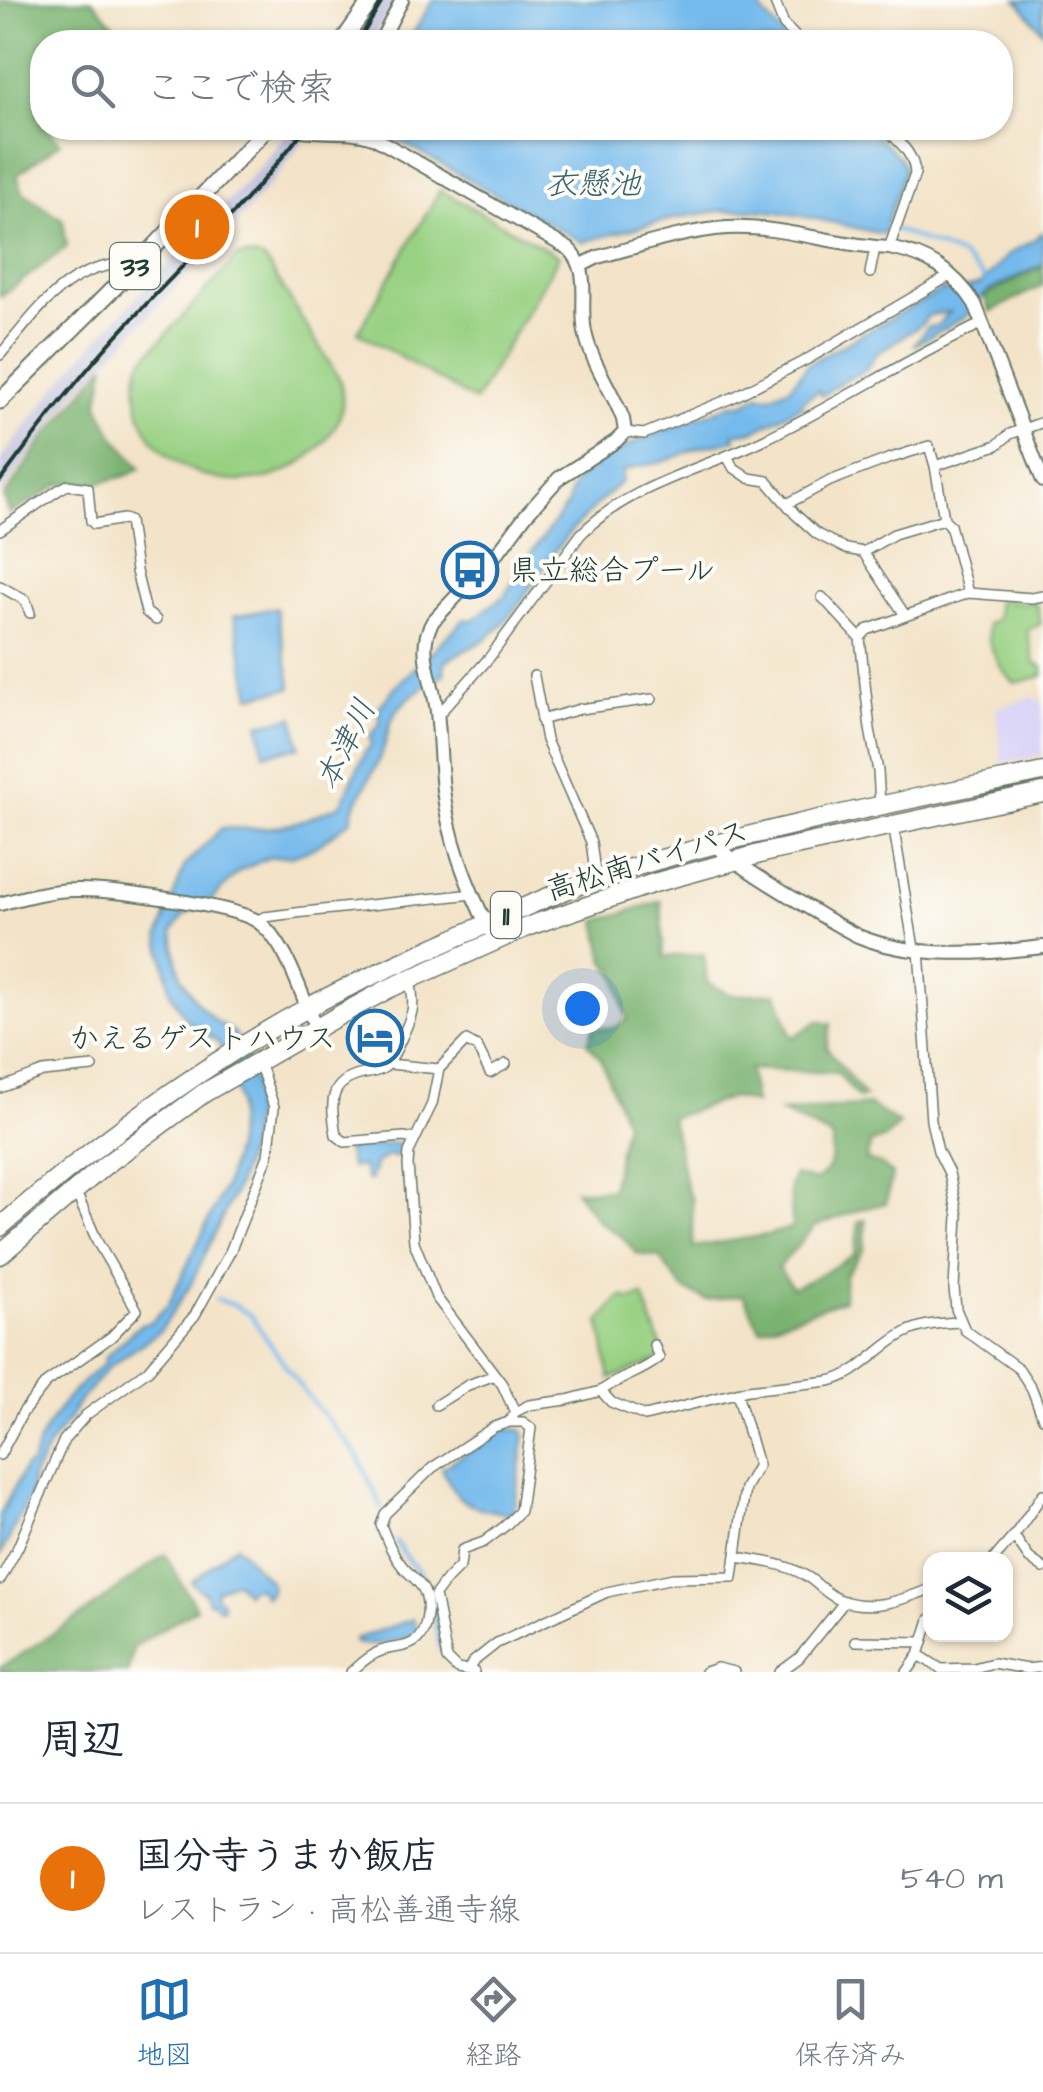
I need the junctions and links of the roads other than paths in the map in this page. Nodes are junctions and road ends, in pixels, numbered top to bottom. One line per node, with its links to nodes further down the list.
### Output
1 (372, 0): 4 (main road)
2 (402, 0): 5 (street)
3 (774, 0): 6 (street)
4 (351, 30)
5 (386, 30)
6 (788, 30)
7 (256, 140): 11 (main road, 33)
8 (378, 140): 12 (street)
9 (897, 140): 10 (street)
10 (882, 248): 12 (street); 13 (street); 14 (street)
11 (139, 263): 16 (street); 17 (main road, 33)
12 (582, 264): 20 (street)
13 (870, 273)
14 (952, 276): 15 (street); 20 (street)
15 (982, 321): 19 (street); 21 (street)
16 (0, 355)
17 (0, 401)
18 (1043, 422): 19 (street)
19 (1024, 429): 22 (street); 23 (street)
20 (625, 432): 38 (street)
21 (727, 456): 24 (street); 38 (street)
22 (935, 466): 24 (street); 25 (street)
23 (1043, 481)
24 (787, 504): 27 (street)
25 (944, 519): 27 (street); 29 (street)
26 (0, 530): 34 (street)
27 (864, 552): 33 (street)
28 (0, 586): 32 (street)
29 (968, 593): 30 (street); 33 (street)
30 (1043, 596)
31 (822, 597): 35 (street)
32 (30, 613)
33 (905, 615): 35 (street)
34 (156, 620)
35 (860, 638): 42 (street)
36 (534, 676): 39 (street)
37 (652, 698): 39 (street)
38 (437, 709): 47 (street)
39 (541, 720): 46 (street)
40 (1043, 772): 42 (highway, 高松南バイパス / 11)
41 (1043, 793): 43 (highway, 高松南バイパス / 11)
42 (880, 805): 44 (highway, 高松南バイパス / 11)
43 (893, 824): 45 (highway, 高松南バイパス / 11); 53 (street)
44 (714, 844): 45 (street); 46 (highway, 高松南バイパス / 11)
45 (734, 861): 51 (highway, 高松南バイパス / 11); 53 (street)
46 (596, 879): 50 (highway, 高松南バイパス / 11)
47 (473, 894): 49 (street); 50 (street)
48 (0, 904): 49 (street)
49 (256, 921): 55 (street)
50 (486, 924): 51 (street); 55 (highway, 高松南バイパス / 11)
51 (495, 942): 54 (highway, 高松南バイパス / 11)
52 (1043, 947): 53 (street)
53 (916, 949): 67 (street)
54 (410, 980): 56 (highway, 高松南バイパス / 11); 58 (street)
55 (306, 1008): 56 (street); 65 (highway, 高松南バイパス / 11)
56 (316, 1028): 57 (highway, 高松南バイパス / 11)
57 (259, 1062): 64 (highway, 高松南バイパス / 11); 82 (street)
58 (389, 1064): 61 (street); 63 (street)
59 (506, 1064): 61 (street)
60 (93, 1067): 62 (street)
61 (439, 1069): 63 (street)
62 (0, 1088)
63 (414, 1140): 69 (street)
64 (76, 1190): 66 (highway, 高松南バイパス / 11); 76 (street)
65 (0, 1228)
66 (0, 1255)
67 (960, 1322): 71 (street); 74 (street)
68 (654, 1344): 70 (street)
69 (495, 1375): 72 (street); 73 (street)
70 (602, 1391): 71 (street); 73 (street)
71 (737, 1393): 80 (street)
72 (436, 1405)
73 (515, 1412): 75 (street)
74 (1043, 1418)
75 (509, 1422): 89 (street); 90 (street)
76 (0, 1455)
77 (1043, 1494): 78 (street)
78 (1014, 1536): 79 (street); 81 (street)
79 (1001, 1552)
80 (737, 1556): 84 (street); 89 (street)
81 (1043, 1568)
82 (0, 1580)
83 (923, 1592): 84 (street)
84 (845, 1600): 93 (street)
85 (855, 1641): 86 (street)
86 (923, 1642): 87 (street)
87 (918, 1654): 88 (street); 94 (street)
88 (1043, 1667)
89 (471, 1671)
90 (351, 1672)
91 (704, 1672): 92 (street)
92 (734, 1672)
93 (780, 1672)
94 (907, 1672)

